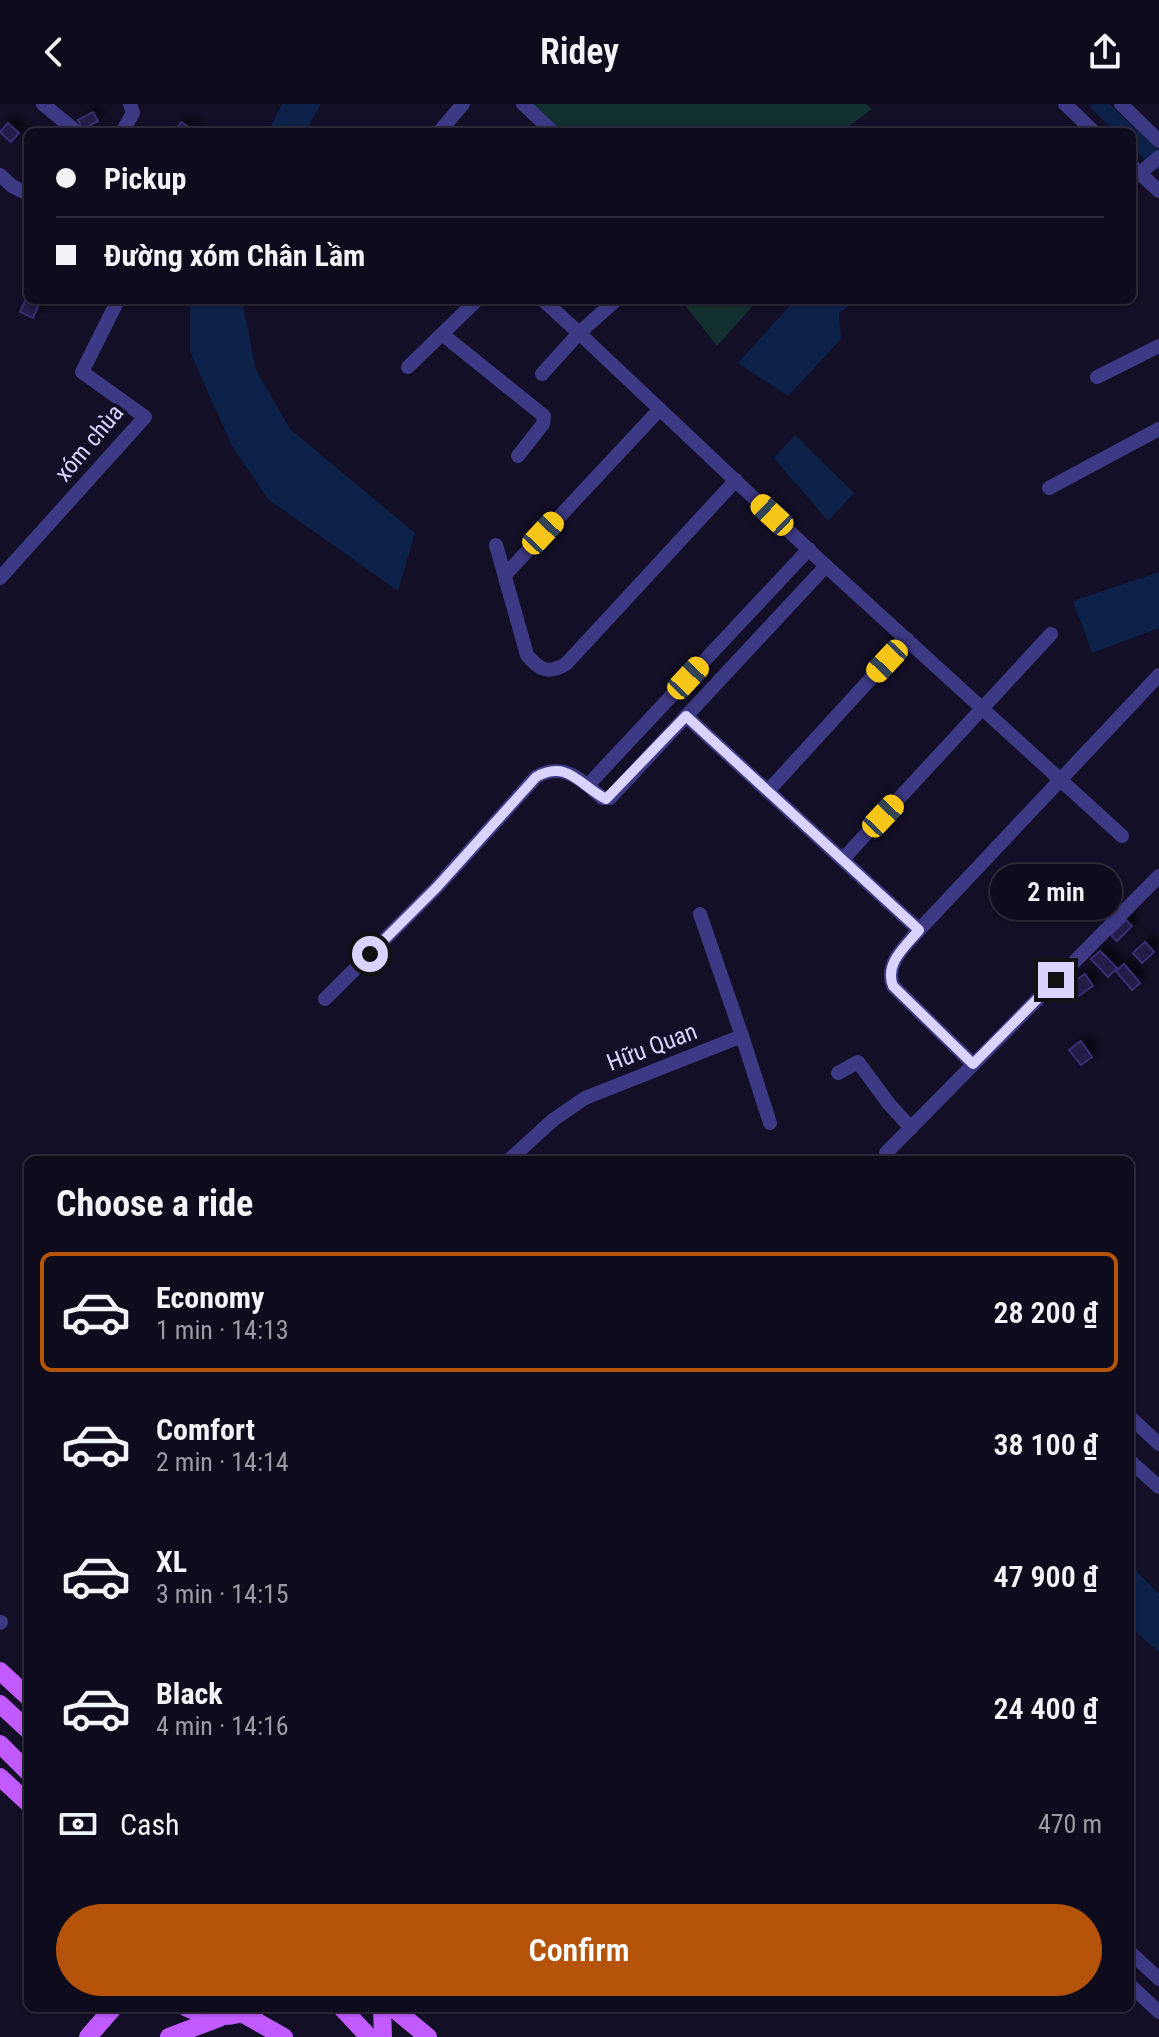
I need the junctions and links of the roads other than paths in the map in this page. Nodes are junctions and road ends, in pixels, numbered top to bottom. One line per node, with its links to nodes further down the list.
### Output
1 (43, 104): 7 (street)
2 (130, 104): 8 (street)
3 (463, 104): 9 (street)
4 (523, 104): 10 (street)
5 (1065, 104): 11 (street)
6 (1121, 104): 12 (street)
7 (72, 128)
8 (124, 128)
9 (442, 128)
10 (549, 128)
11 (1090, 128)
12 (1159, 141)
13 (1156, 160): 14 (street)
14 (1136, 169): 16 (street)
15 (0, 175): 17 (street)
16 (1159, 191)
17 (24, 192)
18 (116, 304): 37 (street, xóm chùa)
19 (473, 304): 23 (street)
20 (547, 304): 22 (street)
21 (612, 304): 22 (street)
22 (579, 333): 26 (street); 28 (street)
23 (442, 334): 25 (street); 30 (street)
24 (1159, 346): 27 (street)
25 (408, 367)
26 (542, 374)
27 (1097, 377)
28 (660, 409): 31 (street); 36 (street)
29 (1159, 429): 32 (street)
30 (518, 456)
31 (736, 480): 34 (street); 36 (street)
32 (1049, 488)
33 (496, 545): 36 (street)
34 (809, 549): 35 (street); 44 (street)
35 (826, 566): 39 (street); 42 (street)
36 (505, 575)
37 (0, 578)
38 (1051, 634): 41 (street)
39 (907, 639): 41 (street); 45 (street)
40 (1159, 675): 43 (street)
41 (982, 708): 43 (street); 47 (street)
42 (686, 716): 44 (street); 45 (street)
43 (1061, 780): 46 (street); 50 (street)
44 (588, 785): 51 (street)
45 (768, 791): 47 (street)
46 (1122, 836)
47 (843, 859): 50 (street)
48 (1159, 876): 53 (street)
49 (700, 914): 52 (street)
50 (919, 930): 53 (street)
51 (325, 999)
52 (742, 1036): 55 (street); 58 (street, Hữu Quan)
53 (973, 1064): 56 (street)
54 (838, 1073): 56 (street)
55 (770, 1123)
56 (911, 1128): 57 (street)
57 (886, 1153)
58 (513, 1156)
59 (1134, 1421): 60 (street)
60 (1159, 1444)
61 (1134, 1465): 62 (street)
62 (1159, 1487)
63 (0, 1671): 64 (main road)
64 (24, 1693)
65 (0, 1704): 66 (main road)
66 (24, 1726)
67 (0, 1744): 68 (main road)
68 (24, 1768)
69 (0, 1777): 70 (main road)
70 (24, 1799)
71 (1134, 1956): 72 (street)
72 (1159, 1979)
73 (1134, 1989): 83 (street)
74 (104, 2012): 85 (main road)
75 (110, 2012): 85 (main road)
76 (196, 2012): 84 (main road)
77 (245, 2012): 84 (main road)
78 (250, 2012): 87 (main road)
79 (251, 2012): 88 (main road)
80 (346, 2012): 89 (main road)
81 (382, 2012): 90 (main road)
82 (398, 2012): 91 (main road)
83 (1159, 2012)
84 (222, 2017): 86 (main road)
85 (93, 2032)
86 (169, 2037)
87 (255, 2037)
88 (284, 2037)
89 (369, 2037)
90 (383, 2037)
91 (428, 2037)

